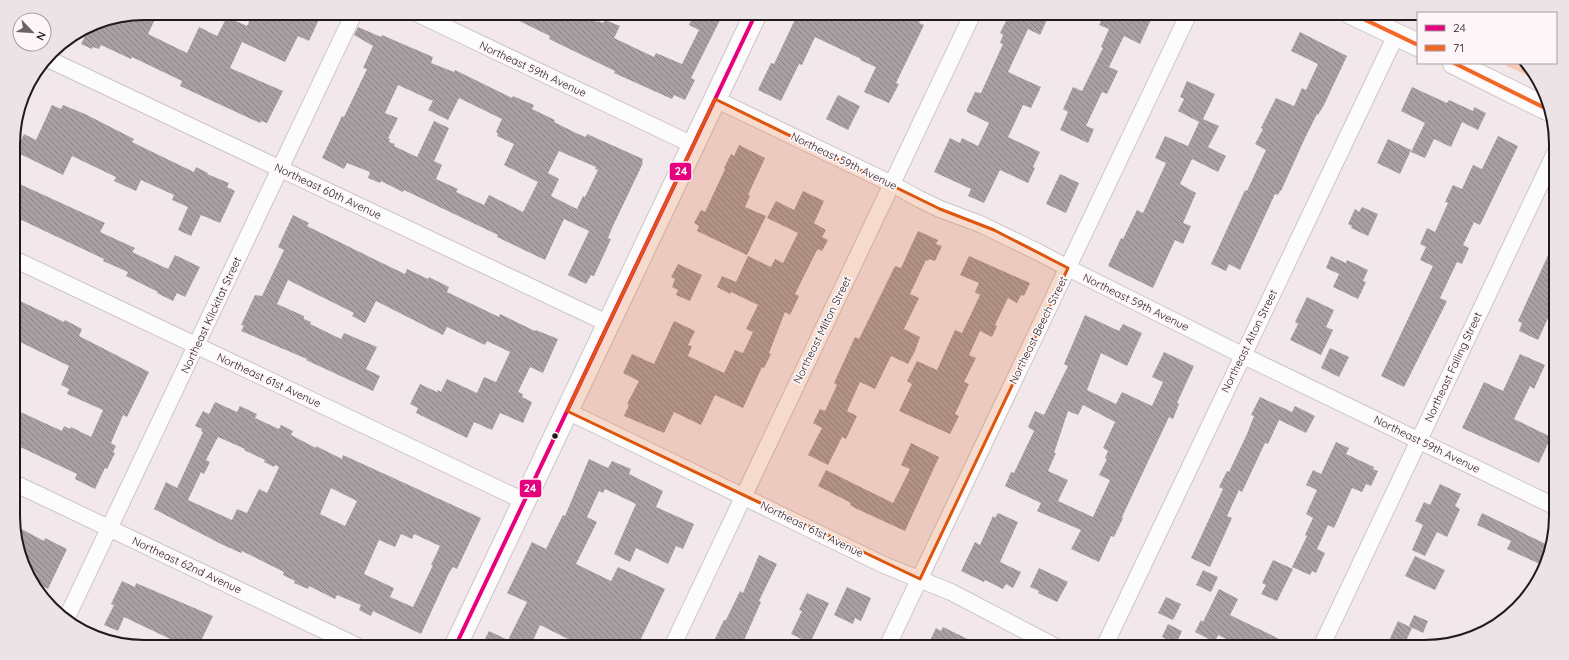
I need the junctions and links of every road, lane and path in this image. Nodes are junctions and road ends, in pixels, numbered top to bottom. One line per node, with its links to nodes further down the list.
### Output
1 (351, 20): 15 (street, Northeast Klickitat Street)
2 (431, 20): 13 (street, Northeast 59th Avenue)
3 (753, 20): 11 (main road)
4 (971, 20): 16 (street, Northeast Milton Street)
5 (1186, 20): 18 (street, Northeast Beech Street)
6 (1365, 20): 7 (main road)
7 (1396, 35): 8 (main road); 21 (street, Northeast Alton Street)
8 (1417, 46)
9 (52, 61): 15 (street, Northeast 60th Avenue)
10 (1456, 64): 12 (main road)
11 (715, 100): 13 (main road); 16 (street, Northeast 59th Avenue)
12 (1543, 107)
13 (693, 145): 19 (main road)
14 (1549, 166): 23 (street, Northeast Failing Street)
15 (280, 169): 19 (street, Northeast 60th Avenue); 20 (street, Northeast Klickitat Street)
16 (892, 184): 18 (street, Northeast 59th Avenue); 25 (street, Northeast Milton Street)
17 (20, 262): 20 (street, Northeast 61st Avenue)
18 (1068, 268): 21 (street, Northeast 59th Avenue); 29 (street, Northeast Beech Street)
19 (609, 324): 22 (main road)
20 (196, 345): 26 (street, Northeast 61st Avenue); 28 (street, Northeast Klickitat Street)
21 (1242, 355): 23 (street, Northeast 59th Avenue); 36 (street, Northeast Alton Street)
22 (567, 411): 25 (street, Northeast 61st Avenue); 26 (main road)
23 (1419, 439): 27 (street, Northeast 59th Avenue); 37 (street, Northeast Failing Street)
24 (20, 486): 28 (street, Northeast 62nd Avenue)
25 (743, 496): 29 (street, Northeast 61st Avenue); 33 (street, Northeast Milton Street)
26 (524, 501): 32 (main road)
27 (1549, 503)
28 (109, 528): 30 (street, Northeast Klickitat Street); 31 (street, Northeast 62nd Avenue)
29 (920, 579): 34 (street, Northeast Beech Street); 35 (street, Northeast 61st Avenue)
30 (69, 614)
31 (344, 640)
32 (458, 640)
33 (675, 640)
34 (890, 640)
35 (1043, 640)
36 (1107, 640)
37 (1323, 640)

